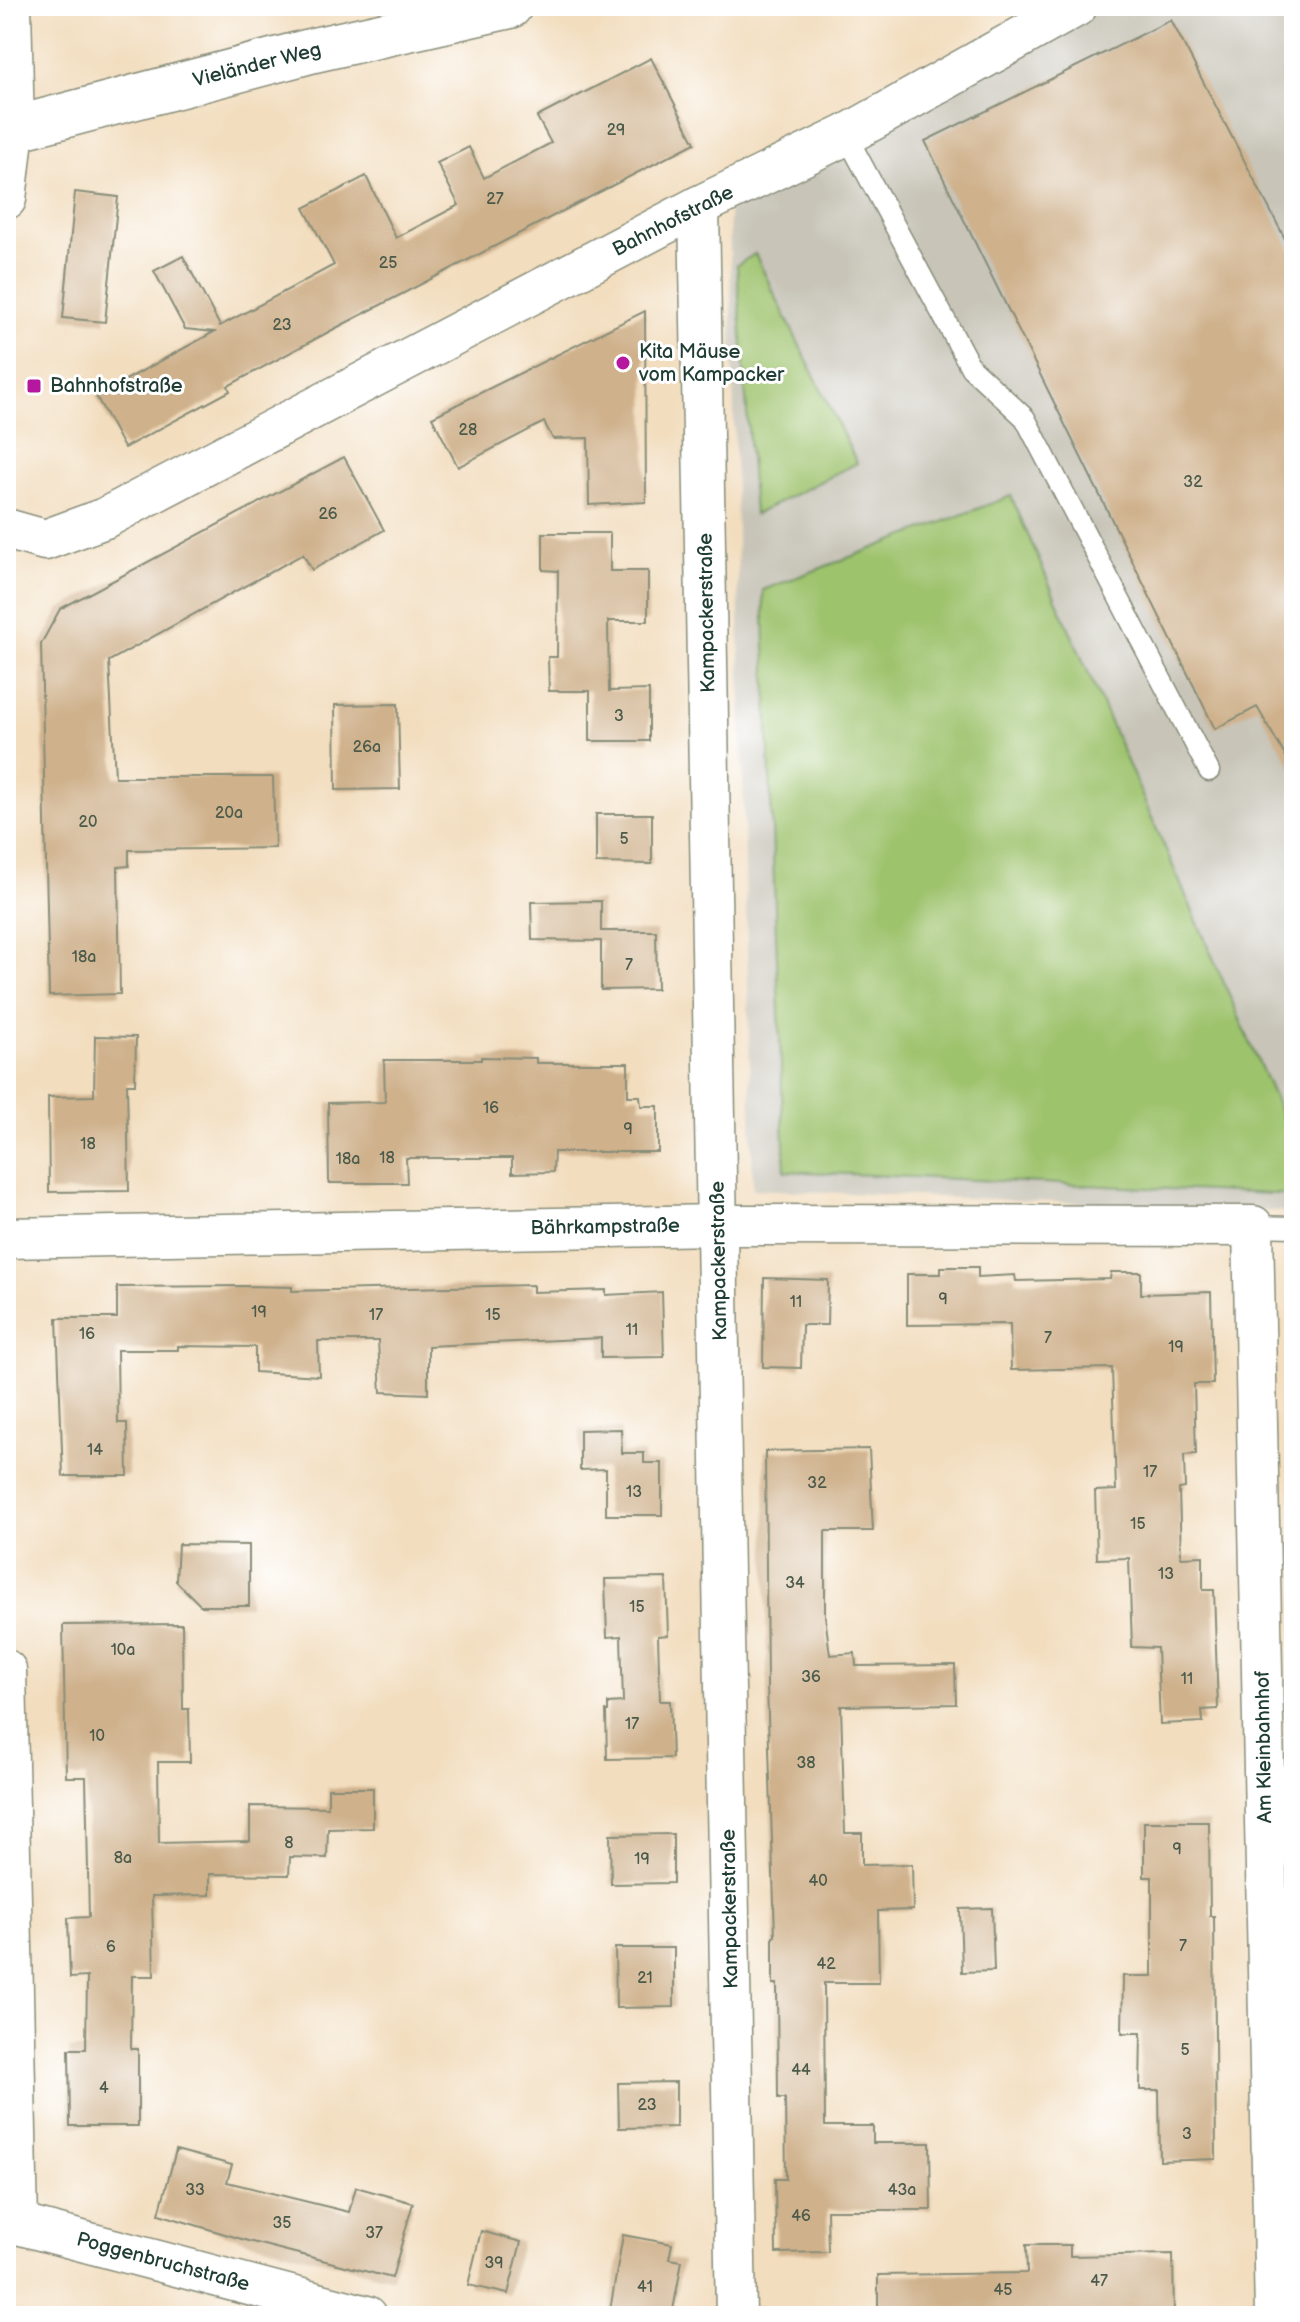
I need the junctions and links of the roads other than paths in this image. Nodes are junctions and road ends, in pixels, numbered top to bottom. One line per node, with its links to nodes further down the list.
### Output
1 (11, 6): 4 (street)
2 (510, 6): 4 (street, Vieländer Weg)
3 (1077, 6): 5 (street, Bahnhofstraße)
4 (10, 130): 6 (street)
5 (846, 135): 7 (street, Bahnhofstraße); 9 (lane)
6 (6, 199)
7 (699, 206): 8 (street, Bahnhofstraße); 10 (street, Kampackerstraße)
8 (6, 529)
9 (1209, 771)
10 (718, 1225): 11 (street, Bährkampstraße); 13 (street, Bährkampstraße); 17 (street, Kampackerstraße)
11 (1253, 1226): 12 (lane); 18 (street, Am Kleinbahnhof)
12 (1294, 1227)
13 (6, 1238)
14 (6, 1670): 15 (street)
15 (12, 2223): 16 (street, Poggenbruchstraße)
16 (367, 2316)
17 (736, 2316)
18 (1275, 2316)

